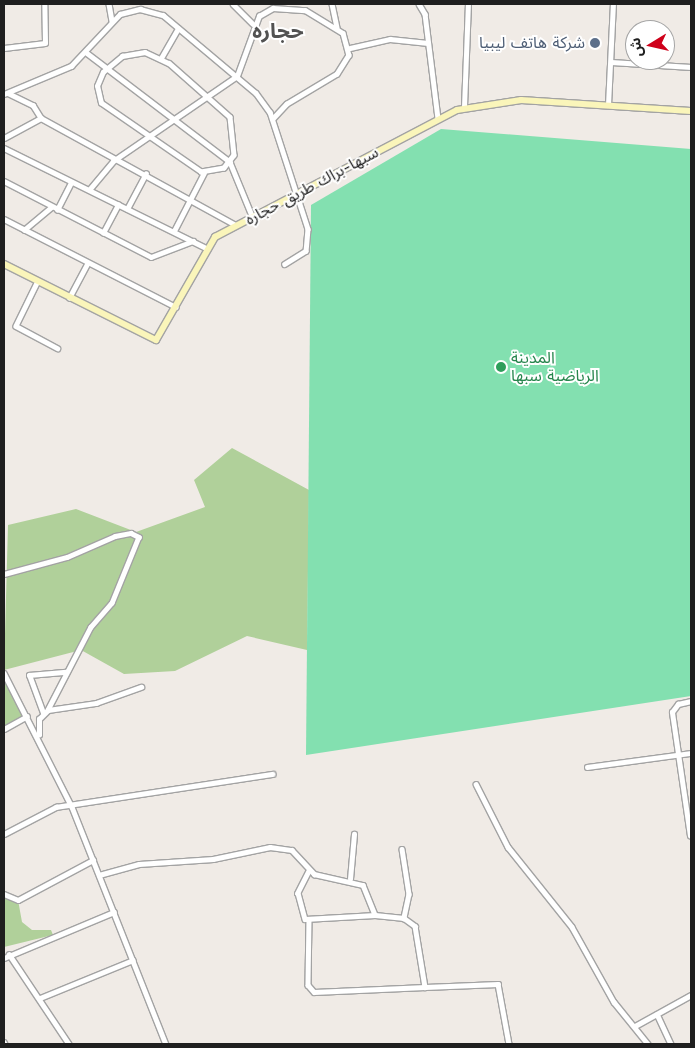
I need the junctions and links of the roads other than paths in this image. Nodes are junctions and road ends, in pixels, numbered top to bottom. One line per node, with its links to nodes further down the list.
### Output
1 (44, 4): 13 (street)
2 (109, 4): 8 (street)
3 (233, 4): 9 (street)
4 (332, 4): 11 (street)
5 (419, 4): 12 (street)
6 (468, 4): 24 (street)
7 (613, 4): 17 (street)
8 (112, 21): 10 (street); 15 (street)
9 (253, 24): 11 (street); 20 (street)
10 (178, 28): 16 (street); 20 (street)
11 (337, 28): 14 (street)
12 (428, 43): 14 (street); 27 (street)
13 (4, 48)
14 (350, 48): 28 (street)
15 (87, 53): 18 (street); 21 (street)
16 (161, 58): 18 (street); 22 (street)
17 (612, 62): 19 (street); 23 (street)
18 (108, 67): 29 (street); 31 (street)
19 (691, 67)
20 (237, 76): 22 (street); 28 (street)
21 (6, 93): 26 (street)
22 (208, 96): 29 (street); 34 (street)
23 (608, 105): 24 (main road, سبها-براك طريق حجاره); 25 (main road, سبها-براك طريق حجاره)
24 (464, 107): 27 (main road, سبها-براك طريق حجاره)
25 (691, 111)
26 (42, 118): 30 (street); 33 (street)
27 (438, 118): 40 (main road, سبها-براك طريق حجاره)
28 (273, 119): 40 (street)
29 (175, 120): 31 (street); 34 (street)
30 (4, 138)
31 (150, 139): 33 (street); 35 (street)
32 (4, 148): 38 (street)
33 (120, 158): 36 (street); 39 (street)
34 (230, 162): 35 (street); 46 (street)
35 (204, 173): 41 (street)
36 (146, 174): 41 (street); 44 (street)
37 (4, 181): 43 (street)
38 (71, 182): 39 (street); 45 (street)
39 (89, 190): 42 (street)
40 (298, 197): 46 (main road, سبها-براك طريق حجاره); 56 (street)
41 (190, 199): 48 (street); 50 (street)
42 (118, 205): 44 (street); 51 (street)
43 (51, 207): 45 (street); 49 (street)
44 (127, 209): 50 (street)
45 (57, 210): 51 (street)
46 (253, 218): 48 (main road, سبها-براك طريق حجاره)
47 (4, 219): 49 (street)
48 (236, 225): 53 (main road, سبها-براك طريق حجاره)
49 (24, 230): 55 (street)
50 (174, 231): 52 (street)
51 (103, 233): 52 (street)
52 (193, 241): 53 (street)
53 (206, 248): 59 (main road, سبها-براك طريق حجاره)
54 (4, 264): 57 (main road, سبها-براك طريق حجاره)
55 (87, 264): 58 (street); 59 (street)
56 (285, 264)
57 (38, 281): 58 (main road, سبها-براك طريق حجاره); 60 (street)
58 (69, 298): 59 (main road, سبها-براك طريق حجاره)
59 (177, 308)
60 (58, 348)
61 (4, 574): 62 (street)
62 (66, 672): 66 (street); 67 (street)
63 (4, 675): 68 (street)
64 (141, 687): 66 (street)
65 (691, 701): 72 (street)
66 (48, 710): 67 (street)
67 (43, 713): 70 (street)
68 (27, 716): 69 (street); 70 (street)
69 (4, 729)
70 (39, 736): 76 (street)
71 (691, 753): 72 (street)
72 (678, 755): 73 (street); 79 (street)
73 (587, 767)
74 (272, 774): 76 (street)
75 (476, 784): 97 (street)
76 (72, 807): 77 (street); 81 (street)
77 (4, 834)
78 (354, 834): 84 (street)
79 (690, 836)
80 (402, 849): 88 (street)
81 (93, 860): 83 (street); 85 (street)
82 (309, 871): 83 (street); 84 (street); 89 (street)
83 (99, 875): 86 (street)
84 (350, 879): 87 (street)
85 (4, 894)
86 (114, 912): 90 (street); 92 (street)
87 (375, 915): 88 (street); 89 (street)
88 (404, 918): 93 (street)
89 (309, 919): 93 (street)
90 (9, 954): 91 (street); 95 (street)
91 (4, 958)
92 (133, 960): 95 (street); 99 (street)
93 (425, 987): 100 (street)
94 (691, 995): 96 (street)
95 (40, 998): 98 (street)
96 (657, 1014): 97 (street); 102 (street)
97 (635, 1026): 101 (street)
98 (69, 1044)
99 (166, 1044)
100 (509, 1044)
101 (648, 1044)
102 (671, 1044)

